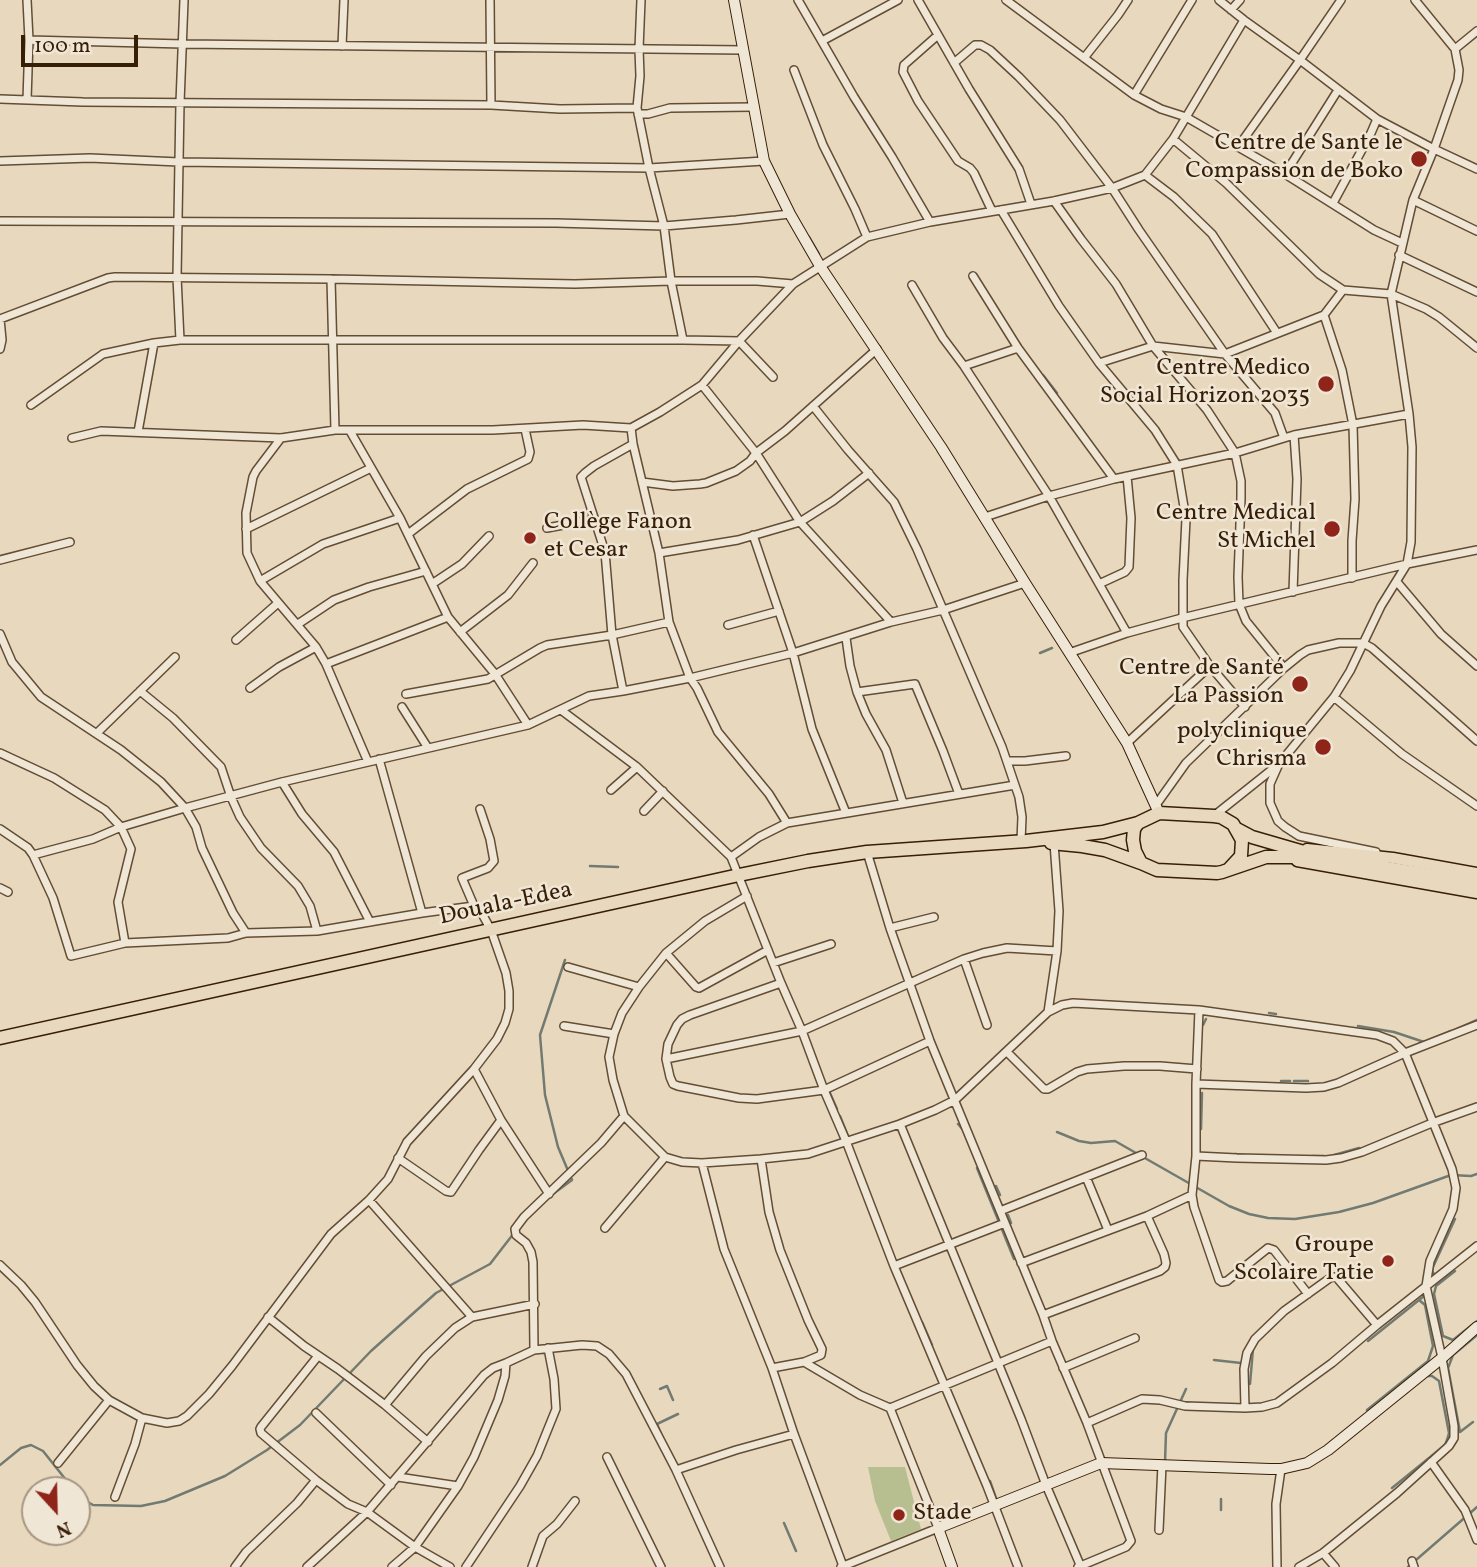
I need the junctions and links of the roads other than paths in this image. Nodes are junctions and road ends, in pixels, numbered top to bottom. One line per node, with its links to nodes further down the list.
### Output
1 (27, 0): 21 (street)
2 (184, 0): 23 (street)
3 (344, 0): 24 (street)
4 (490, 0): 25 (street)
5 (641, 0): 27 (street)
6 (734, 0): 28 (main road)
7 (799, 0): 22 (street)
8 (898, 0): 22 (street)
9 (918, 0): 20 (street)
10 (1006, 0): 29 (street)
11 (1128, 0): 29 (street)
12 (1192, 0): 34 (street)
13 (1219, 0): 17 (street)
14 (1240, 0): 17 (street)
15 (1341, 0): 30 (street)
16 (1415, 0): 26 (street)
17 (1231, 10): 18 (street)
18 (1244, 20): 30 (street); 41 (street)
19 (1477, 31): 26 (street)
20 (938, 35): 31 (street); 59 (street)
21 (29, 40): 23 (street); 36 (street)
22 (822, 41): 63 (street)
23 (183, 44): 24 (street); 37 (street)
24 (342, 46): 25 (street)
25 (490, 47): 27 (street); 38 (street)
26 (1455, 49): 45 (street)
27 (639, 50): 28 (street); 40 (street)
28 (744, 50): 39 (main road)
29 (1084, 58): 34 (street)
30 (1300, 60): 33 (street); 44 (street)
31 (954, 63): 53 (street); 57 (street)
32 (794, 70): 66 (street)
33 (1338, 90): 42 (street); 51 (street)
34 (1134, 95): 41 (street)
35 (0, 99): 36 (street)
36 (27, 100): 37 (street)
37 (180, 103): 38 (street); 48 (street)
38 (491, 105): 40 (street)
39 (753, 107): 40 (street); 47 (main road)
40 (638, 111): 49 (street)
41 (1186, 117): 43 (street); 44 (street)
42 (1377, 119): 45 (street); 56 (street)
43 (1173, 139): 52 (street); 76 (street)
44 (1238, 147): 51 (street)
45 (1434, 149): 50 (street); 54 (street)
46 (0, 161): 48 (street)
47 (764, 161): 49 (street); 60 (main road)
48 (179, 162): 49 (street); 62 (street)
49 (649, 168): 64 (street)
50 (1477, 169)
51 (1285, 174): 56 (street)
52 (1145, 175): 53 (street); 81 (street)
53 (1112, 188): 55 (street); 92 (street)
54 (1413, 200): 65 (street); 67 (street)
55 (1054, 201): 57 (street); 88 (street)
56 (1333, 203): 67 (street)
57 (1031, 204): 58 (street)
58 (1001, 210): 59 (street); 93 (street)
59 (992, 211): 63 (street)
60 (790, 214): 64 (street); 69 (main road)
61 (0, 221): 62 (street)
62 (179, 221): 64 (street); 71 (street)
63 (930, 222): 66 (street)
64 (664, 226): 73 (street)
65 (1477, 231)
66 (867, 237): 69 (street)
67 (1402, 243): 68 (street)
68 (1399, 255): 77 (street); 78 (street)
69 (820, 266): 74 (street); 91 (main road)
70 (973, 276): 89 (street)
71 (177, 277): 72 (street); 80 (street); 82 (street)
72 (331, 279): 73 (street); 83 (street)
73 (671, 281): 74 (street); 84 (street)
74 (793, 284): 85 (street)
75 (912, 285): 94 (street)
76 (1343, 290): 78 (street); 79 (street)
77 (1477, 292)
78 (1391, 294): 87 (street); 99 (street)
79 (1324, 315): 81 (street); 100 (street)
80 (0, 319): 90 (street)
81 (1278, 333): 92 (street)
82 (180, 340): 83 (street); 86 (street)
83 (332, 340): 84 (street); 103 (street)
84 (683, 340): 85 (street)
85 (738, 341): 95 (street); 96 (street)
86 (154, 343): 97 (street); 105 (street)
87 (1476, 344)
88 (1153, 346): 92 (street); 93 (street); 112 (street)
89 (1018, 348): 94 (street); 117 (street)
90 (0, 349)
91 (877, 349): 98 (street); 120 (main road)
92 (1225, 354): 109 (street)
93 (1099, 363): 113 (street)
94 (964, 366): 119 (street)
95 (773, 377)
96 (702, 385): 101 (street); 111 (street)
97 (31, 405)
98 (813, 406): 111 (street); 115 (street)
99 (1409, 414): 100 (street); 134 (street)
100 (1353, 425): 106 (street); 136 (street)
101 (631, 428): 102 (street); 110 (street)
102 (525, 429): 104 (street); 126 (street)
103 (335, 430): 104 (street); 108 (street)
104 (350, 431): 114 (street)
105 (138, 432): 107 (street); 108 (street)
106 (1294, 435): 109 (street); 142 (street)
107 (72, 438)
108 (281, 438): 125 (street)
109 (1284, 438): 112 (street)
110 (633, 444): 118 (street); 122 (street)
111 (756, 453): 118 (street); 123 (street)
112 (1235, 453): 113 (street); 144 (street)
113 (1177, 466): 116 (street); 148 (street)
114 (371, 468): 121 (street); 125 (street)
115 (869, 473): 123 (street); 145 (street)
116 (1127, 476): 117 (street); 141 (street)
117 (1114, 479): 119 (street)
118 (642, 482): 131 (street)
119 (1049, 496): 120 (street); 141 (street)
120 (985, 517): 139 (main road)
121 (400, 518): 126 (street); 137 (street)
122 (595, 519): 124 (street); 156 (street)
123 (800, 522): 127 (street); 150 (street)
124 (547, 528)
125 (246, 529): 137 (street)
126 (408, 534): 135 (street)
127 (753, 535): 131 (street); 146 (street)
128 (489, 536): 140 (street)
129 (70, 542): 132 (street)
130 (1477, 550): 134 (street)
131 (659, 553): 149 (street)
132 (0, 560)
133 (533, 563): 153 (street)
134 (1407, 564): 136 (street); 138 (street)
135 (426, 571): 140 (street); 151 (street)
136 (1352, 578): 142 (street)
137 (260, 581): 143 (street)
138 (1397, 582): 159 (street); 166 (street)
139 (1025, 583): 145 (street); 162 (main road)
140 (432, 584): 147 (street)
141 (1099, 584): 154 (street)
142 (1293, 592): 144 (street)
143 (278, 603): 151 (street); 158 (street)
144 (1239, 604): 148 (street); 167 (street)
145 (943, 610): 150 (street); 187 (street)
146 (779, 611): 152 (street); 161 (street)
147 (448, 617): 153 (street); 164 (street)
148 (1182, 618): 154 (street); 165 (street)
149 (669, 622): 156 (street); 169 (street)
150 (891, 622): 157 (street)
151 (298, 624): 160 (street)
152 (728, 625)
153 (460, 632): 168 (street)
154 (1126, 633): 162 (street)
155 (0, 634): 180 (street)
156 (612, 635): 168 (street); 172 (street)
157 (846, 638): 161 (street); 173 (street)
158 (236, 640)
159 (1363, 643): 167 (street); 175 (street); 181 (street)
160 (316, 647): 164 (street); 170 (street)
161 (793, 653): 169 (street); 203 (street)
162 (1069, 653): 182 (main road)
163 (175, 657): 171 (street)
164 (326, 664): 188 (street)
165 (1210, 666): 177 (street); 182 (street)
166 (1477, 666)
167 (1284, 668): 177 (street)
168 (495, 674): 174 (street); 179 (street)
169 (690, 678): 172 (street); 205 (street)
170 (250, 688)
171 (140, 691): 180 (street); 196 (street)
172 (623, 691): 178 (street)
173 (857, 692): 195 (street); 197 (street)
174 (406, 694)
175 (1334, 697): 189 (street); 198 (street)
176 (402, 707): 183 (street)
177 (1245, 707): 201 (street)
178 (561, 710): 179 (street); 190 (street)
179 (528, 724): 183 (street)
180 (97, 733): 199 (street)
181 (1477, 740)
182 (1127, 743): 201 (main road)
183 (428, 748): 186 (street)
184 (0, 753): 207 (street)
185 (1066, 756): 187 (street)
186 (379, 759): 188 (street); 225 (street)
187 (1007, 761): 192 (street)
188 (368, 762): 191 (street)
189 (1279, 764): 204 (street); 216 (street)
190 (637, 767): 193 (street); 194 (street)
191 (282, 782): 196 (street); 227 (street)
192 (1015, 785): 195 (street); 210 (street)
193 (611, 790)
194 (663, 792): 202 (street); 215 (street)
195 (959, 794): 197 (street)
196 (231, 797): 199 (street); 230 (street)
197 (903, 803): 203 (street)
198 (1477, 806)
199 (185, 808): 207 (street); 231 (street)
200 (480, 808): 224 (street)
201 (1158, 809): 204 (highway); 206 (highway)
202 (644, 811)
203 (846, 813): 205 (street)
204 (1214, 816): 209 (highway)
205 (787, 823): 215 (street)
206 (1138, 823): 210 (highway); 217 (highway)
207 (121, 827): 214 (street); 232 (street)
208 (0, 829): 214 (street)
209 (1237, 829): 213 (highway); 218 (highway)
210 (1023, 841): 211 (highway); 212 (highway, Douala-Edea)
211 (1054, 843): 217 (highway); 235 (street)
212 (867, 852): 220 (highway, Douala-Edea); 228 (street)
213 (1280, 852): 216 (main road); 218 (highway); 221 (highway); 222 (main road)
214 (33, 855): 232 (street)
215 (731, 857): 220 (street)
216 (1393, 858): 219 (main road)
217 (1141, 863): 218 (highway)
218 (1228, 870)
219 (1477, 873)
220 (739, 874): 223 (street); 229 (highway, Douala-Edea)
221 (1477, 883)
222 (1477, 894)
223 (747, 896): 234 (street); 236 (street)
224 (474, 906): 225 (street); 229 (street)
225 (422, 914): 227 (street)
226 (934, 917): 228 (street)
227 (370, 922): 230 (street)
228 (890, 928): 241 (street)
229 (491, 930): 250 (highway, Douala-Edea); 255 (street)
230 (317, 931): 231 (street)
231 (246, 933): 232 (street)
232 (125, 943)
233 (831, 944): 238 (street)
234 (768, 950): 236 (street); 238 (street)
235 (1057, 951): 237 (street); 244 (street)
236 (666, 953): 242 (street)
237 (964, 959): 241 (street); 245 (street)
238 (773, 963): 240 (street)
239 (568, 967): 242 (street)
240 (781, 983): 248 (street); 254 (street)
241 (910, 984): 248 (street); 251 (street)
242 (639, 986): 249 (street)
243 (1199, 1010): 244 (street); 253 (street); 256 (street)
244 (1048, 1012): 252 (street)
245 (986, 1025)
246 (1477, 1025): 253 (street)
247 (564, 1026): 249 (street)
248 (802, 1031): 254 (street); 258 (street)
249 (614, 1034): 261 (street)
250 (0, 1038)
251 (930, 1041): 258 (street); 259 (street)
252 (1007, 1052): 256 (street); 259 (street)
253 (1405, 1053): 257 (street); 263 (street)
254 (666, 1059): 258 (street)
255 (474, 1069): 262 (street); 269 (street)
256 (1197, 1069): 257 (street)
257 (1196, 1084): 267 (street)
258 (824, 1090): 265 (street)
259 (955, 1100): 264 (street); 276 (street)
260 (1477, 1107): 263 (street)
261 (624, 1116): 268 (street); 273 (street)
262 (501, 1120): 269 (street); 273 (street)
263 (1432, 1123): 267 (street); 286 (street)
264 (900, 1124): 265 (street); 281 (street)
265 (846, 1141): 270 (street); 285 (street)
266 (1142, 1155): 272 (street)
267 (1196, 1156): 274 (street)
268 (665, 1157): 271 (street); 279 (street)
269 (398, 1158): 275 (street)
270 (761, 1159): 271 (street); 300 (street)
271 (702, 1163): 303 (street)
272 (1086, 1177): 276 (street); 280 (street)
273 (549, 1194): 288 (street)
274 (1192, 1195): 277 (street); 287 (street)
275 (369, 1199): 290 (street); 291 (street)
276 (1000, 1211): 278 (street)
277 (1147, 1216): 280 (street); 289 (street)
278 (1005, 1223): 281 (street); 283 (street)
279 (605, 1228)
280 (1108, 1230): 283 (street)
281 (950, 1245): 285 (street); 302 (street)
282 (1477, 1246): 286 (street)
283 (1021, 1263): 289 (street)
284 (0, 1265): 306 (street)
285 (894, 1266): 305 (street)
286 (1426, 1286): 292 (street); 299 (street)
287 (1308, 1294): 292 (street); 309 (street)
288 (535, 1304): 291 (street); 297 (street)
289 (1043, 1315): 295 (street)
290 (268, 1317): 298 (street); 311 (street)
291 (472, 1317): 307 (street)
292 (1377, 1325): 309 (street)
293 (1477, 1327): 299 (main road)
294 (1135, 1338): 304 (street)
295 (1052, 1341): 302 (street); 304 (street)
296 (548, 1348): 297 (street); 321 (street); 341 (street)
297 (534, 1350): 301 (street)
298 (318, 1356): 307 (street); 323 (street)
299 (1442, 1357): 316 (street); 320 (main road)
300 (804, 1362): 303 (street); 308 (street)
301 (506, 1363): 314 (street); 326 (street)
302 (997, 1363): 305 (street); 325 (street)
303 (772, 1368): 313 (street)
304 (1063, 1368): 312 (street)
305 (944, 1386): 308 (street); 329 (street)
306 (109, 1401): 311 (street); 317 (street)
307 (385, 1405): 314 (street)
308 (890, 1408): 331 (street)
309 (1245, 1408): 312 (street)
310 (316, 1413): 324 (street)
311 (142, 1418): 327 (street)
312 (1087, 1423): 318 (street)
313 (794, 1434): 321 (street); 336 (street)
314 (428, 1442): 322 (street)
315 (607, 1457): 343 (street)
316 (1432, 1462): 333 (street); 335 (street)
317 (58, 1463)
318 (1101, 1463): 319 (main road); 325 (main road); 347 (street)
319 (1163, 1465): 320 (main road); 332 (street)
320 (1281, 1469): 348 (street)
321 (676, 1470): 344 (street)
322 (398, 1477): 324 (street); 326 (street)
323 (316, 1480): 330 (street); 337 (street)
324 (391, 1485): 330 (street)
325 (1046, 1485): 329 (main road); 347 (street)
326 (458, 1486): 334 (street)
327 (115, 1497)
328 (575, 1501): 342 (street)
329 (994, 1506): 331 (main road); 346 (street)
330 (368, 1512): 334 (street); 338 (street)
331 (937, 1528): 336 (street); 345 (main road)
332 (1159, 1530)
333 (1477, 1540)
334 (415, 1546): 339 (street); 340 (street)
335 (1323, 1553): 349 (street); 350 (street)
336 (842, 1566)
337 (235, 1567)
338 (307, 1567)
339 (392, 1567)
340 (450, 1567)
341 (466, 1567)
342 (532, 1567)
343 (662, 1567)
344 (720, 1567)
345 (952, 1567)
346 (1018, 1567)
347 (1080, 1567)
348 (1277, 1567)
349 (1299, 1567)
350 (1335, 1567)

